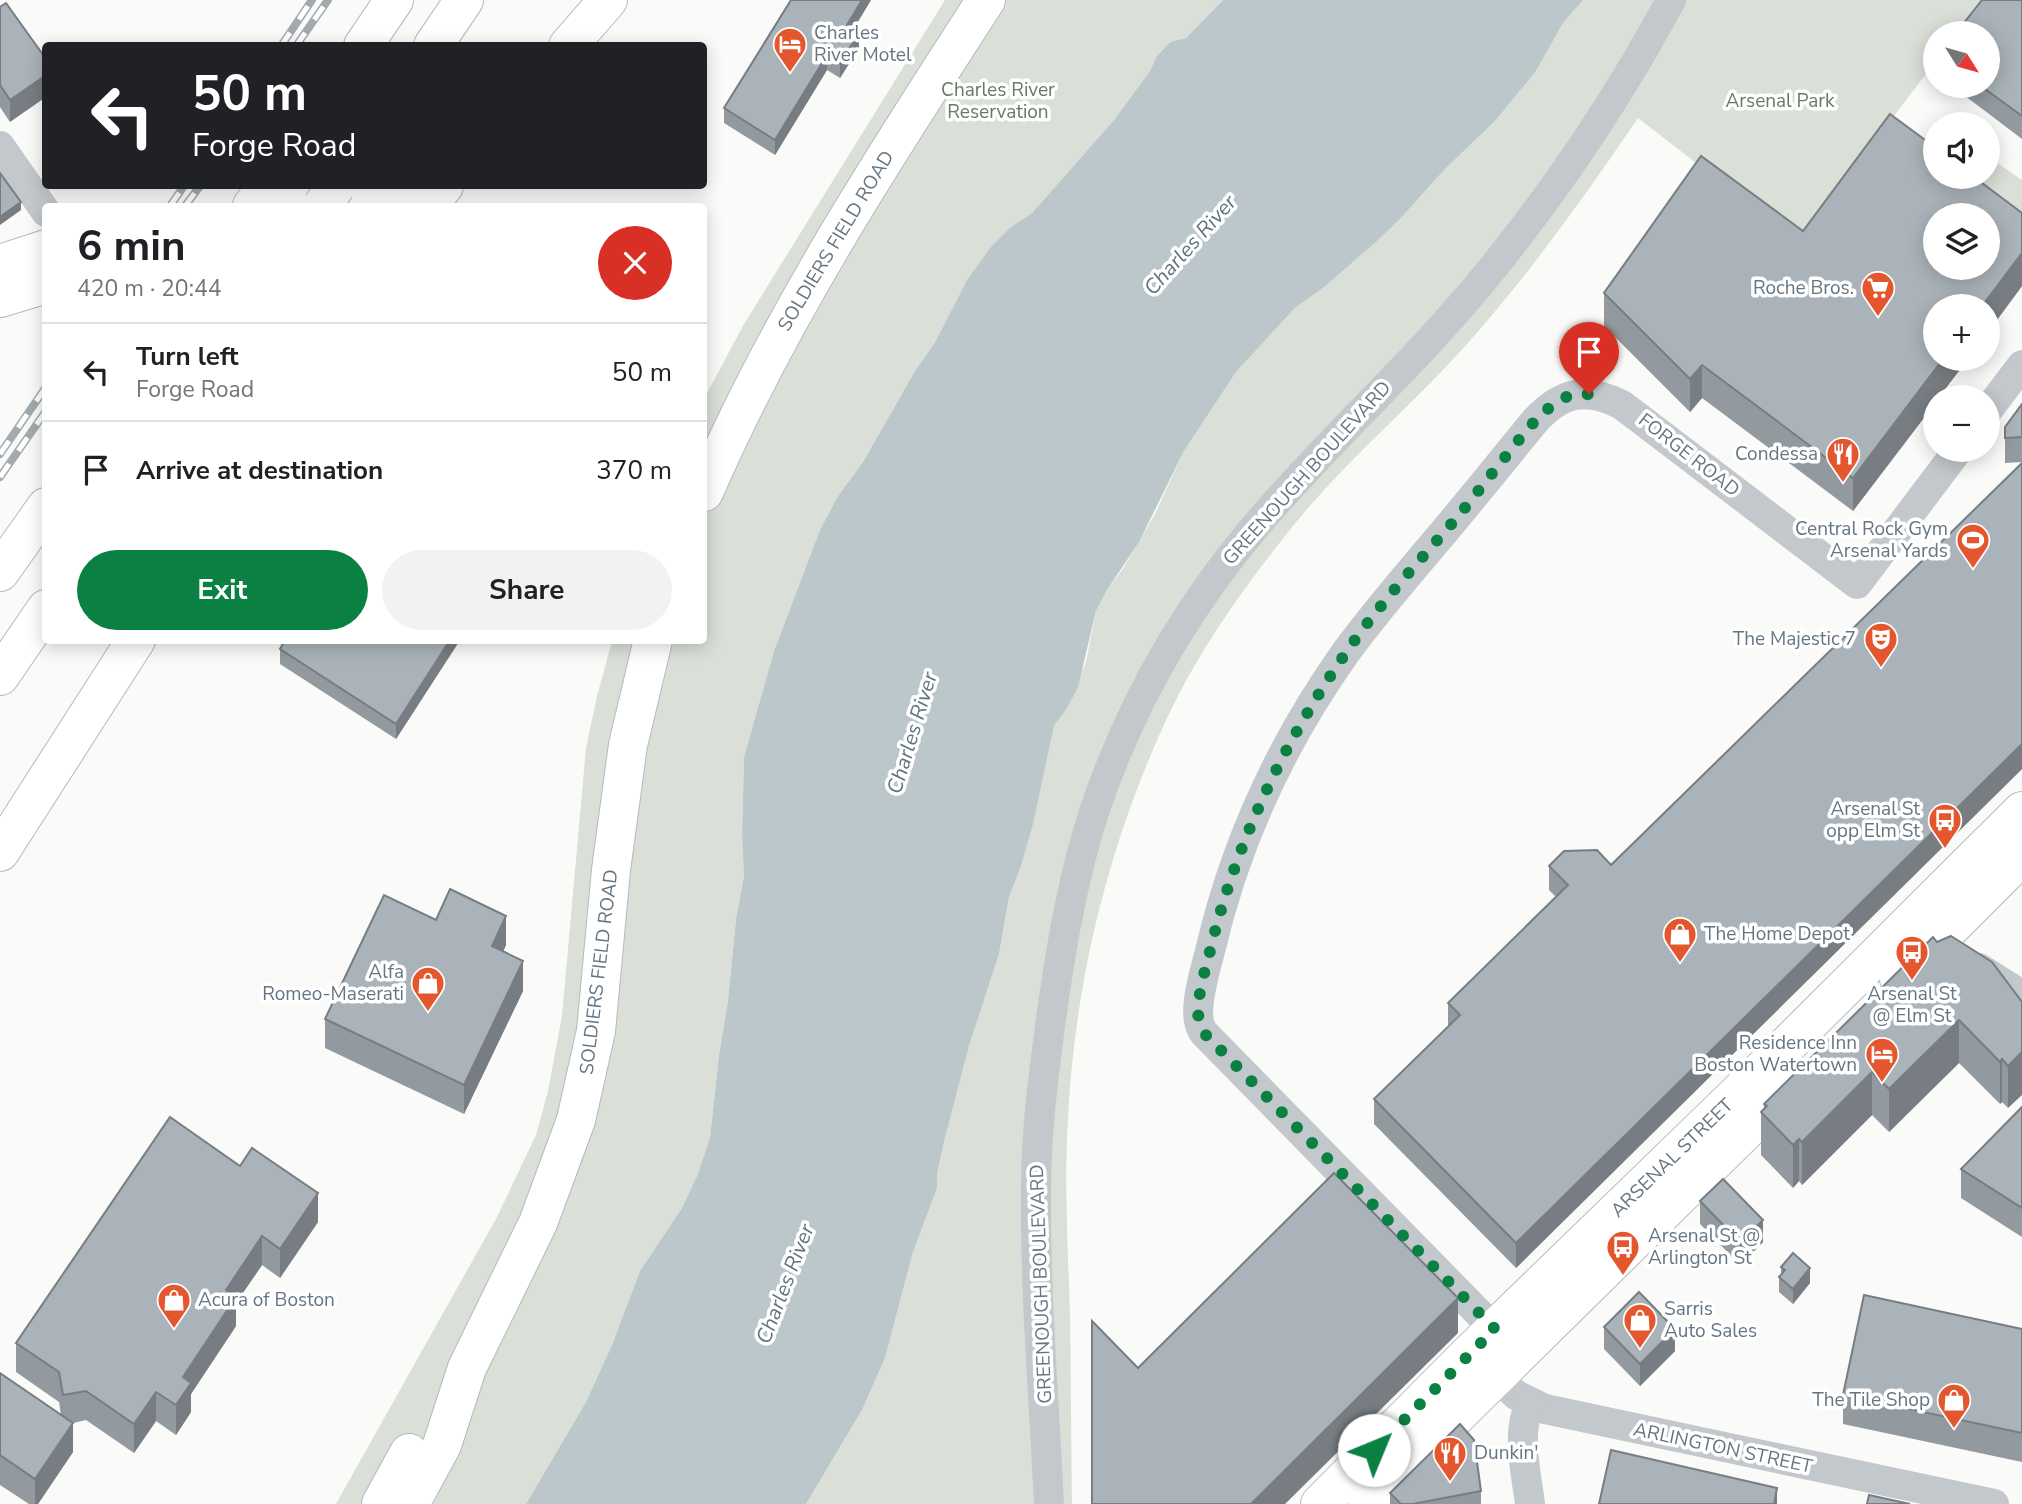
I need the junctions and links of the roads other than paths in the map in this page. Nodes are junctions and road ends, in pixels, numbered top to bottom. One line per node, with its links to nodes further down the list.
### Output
1 (394, 0): 6 (main road)
2 (464, 0): 7 (main road)
3 (608, 0): 8 (main road)
4 (986, 0): 22 (main road, SOLDIERS FIELD ROAD)
5 (1671, 0): 39 (street, GREENOUGH BOULEVARD)
6 (366, 42)
7 (436, 42)
8 (571, 42)
9 (0, 146): 14 (street)
10 (441, 189): 13 (main road)
11 (298, 203): 12 (main road)
12 (395, 203)
13 (430, 203)
14 (42, 206)
15 (42, 249): 16 (main road)
16 (0, 264)
17 (42, 285): 18 (main road)
18 (0, 298)
19 (2022, 365): 20 (street)
20 (2000, 394)
21 (1949, 462): 34 (street, FORGE ROAD)
22 (707, 485)
23 (42, 512): 24 (main road)
24 (0, 572)
25 (42, 615): 28 (main road)
26 (133, 644): 30 (main road)
27 (652, 644): 35 (main road, SOLDIERS FIELD ROAD)
28 (0, 676)
29 (2022, 811): 32 (main road, ARSENAL STREET)
30 (0, 852)
31 (2022, 856): 32 (main road, ARSENAL STREET)
32 (1931, 925): 33 (street); 34 (main road, ARSENAL STREET)
33 (2022, 995)
34 (1496, 1353): 36 (street, ARLINGTON STREET); 40 (main road, ARSENAL STREET); 41 (main road, ARSENAL STREET)
35 (467, 1368): 37 (main road, SOLDIERS FIELD ROAD); 38 (main road, SOLDIERS FIELD ROAD)
36 (1530, 1404): 42 (street); 43 (street, ARLINGTON STREET)
37 (380, 1504)
38 (410, 1504)
39 (1049, 1504)
40 (1320, 1504)
41 (1367, 1504)
42 (1530, 1504)
43 (1994, 1504)

